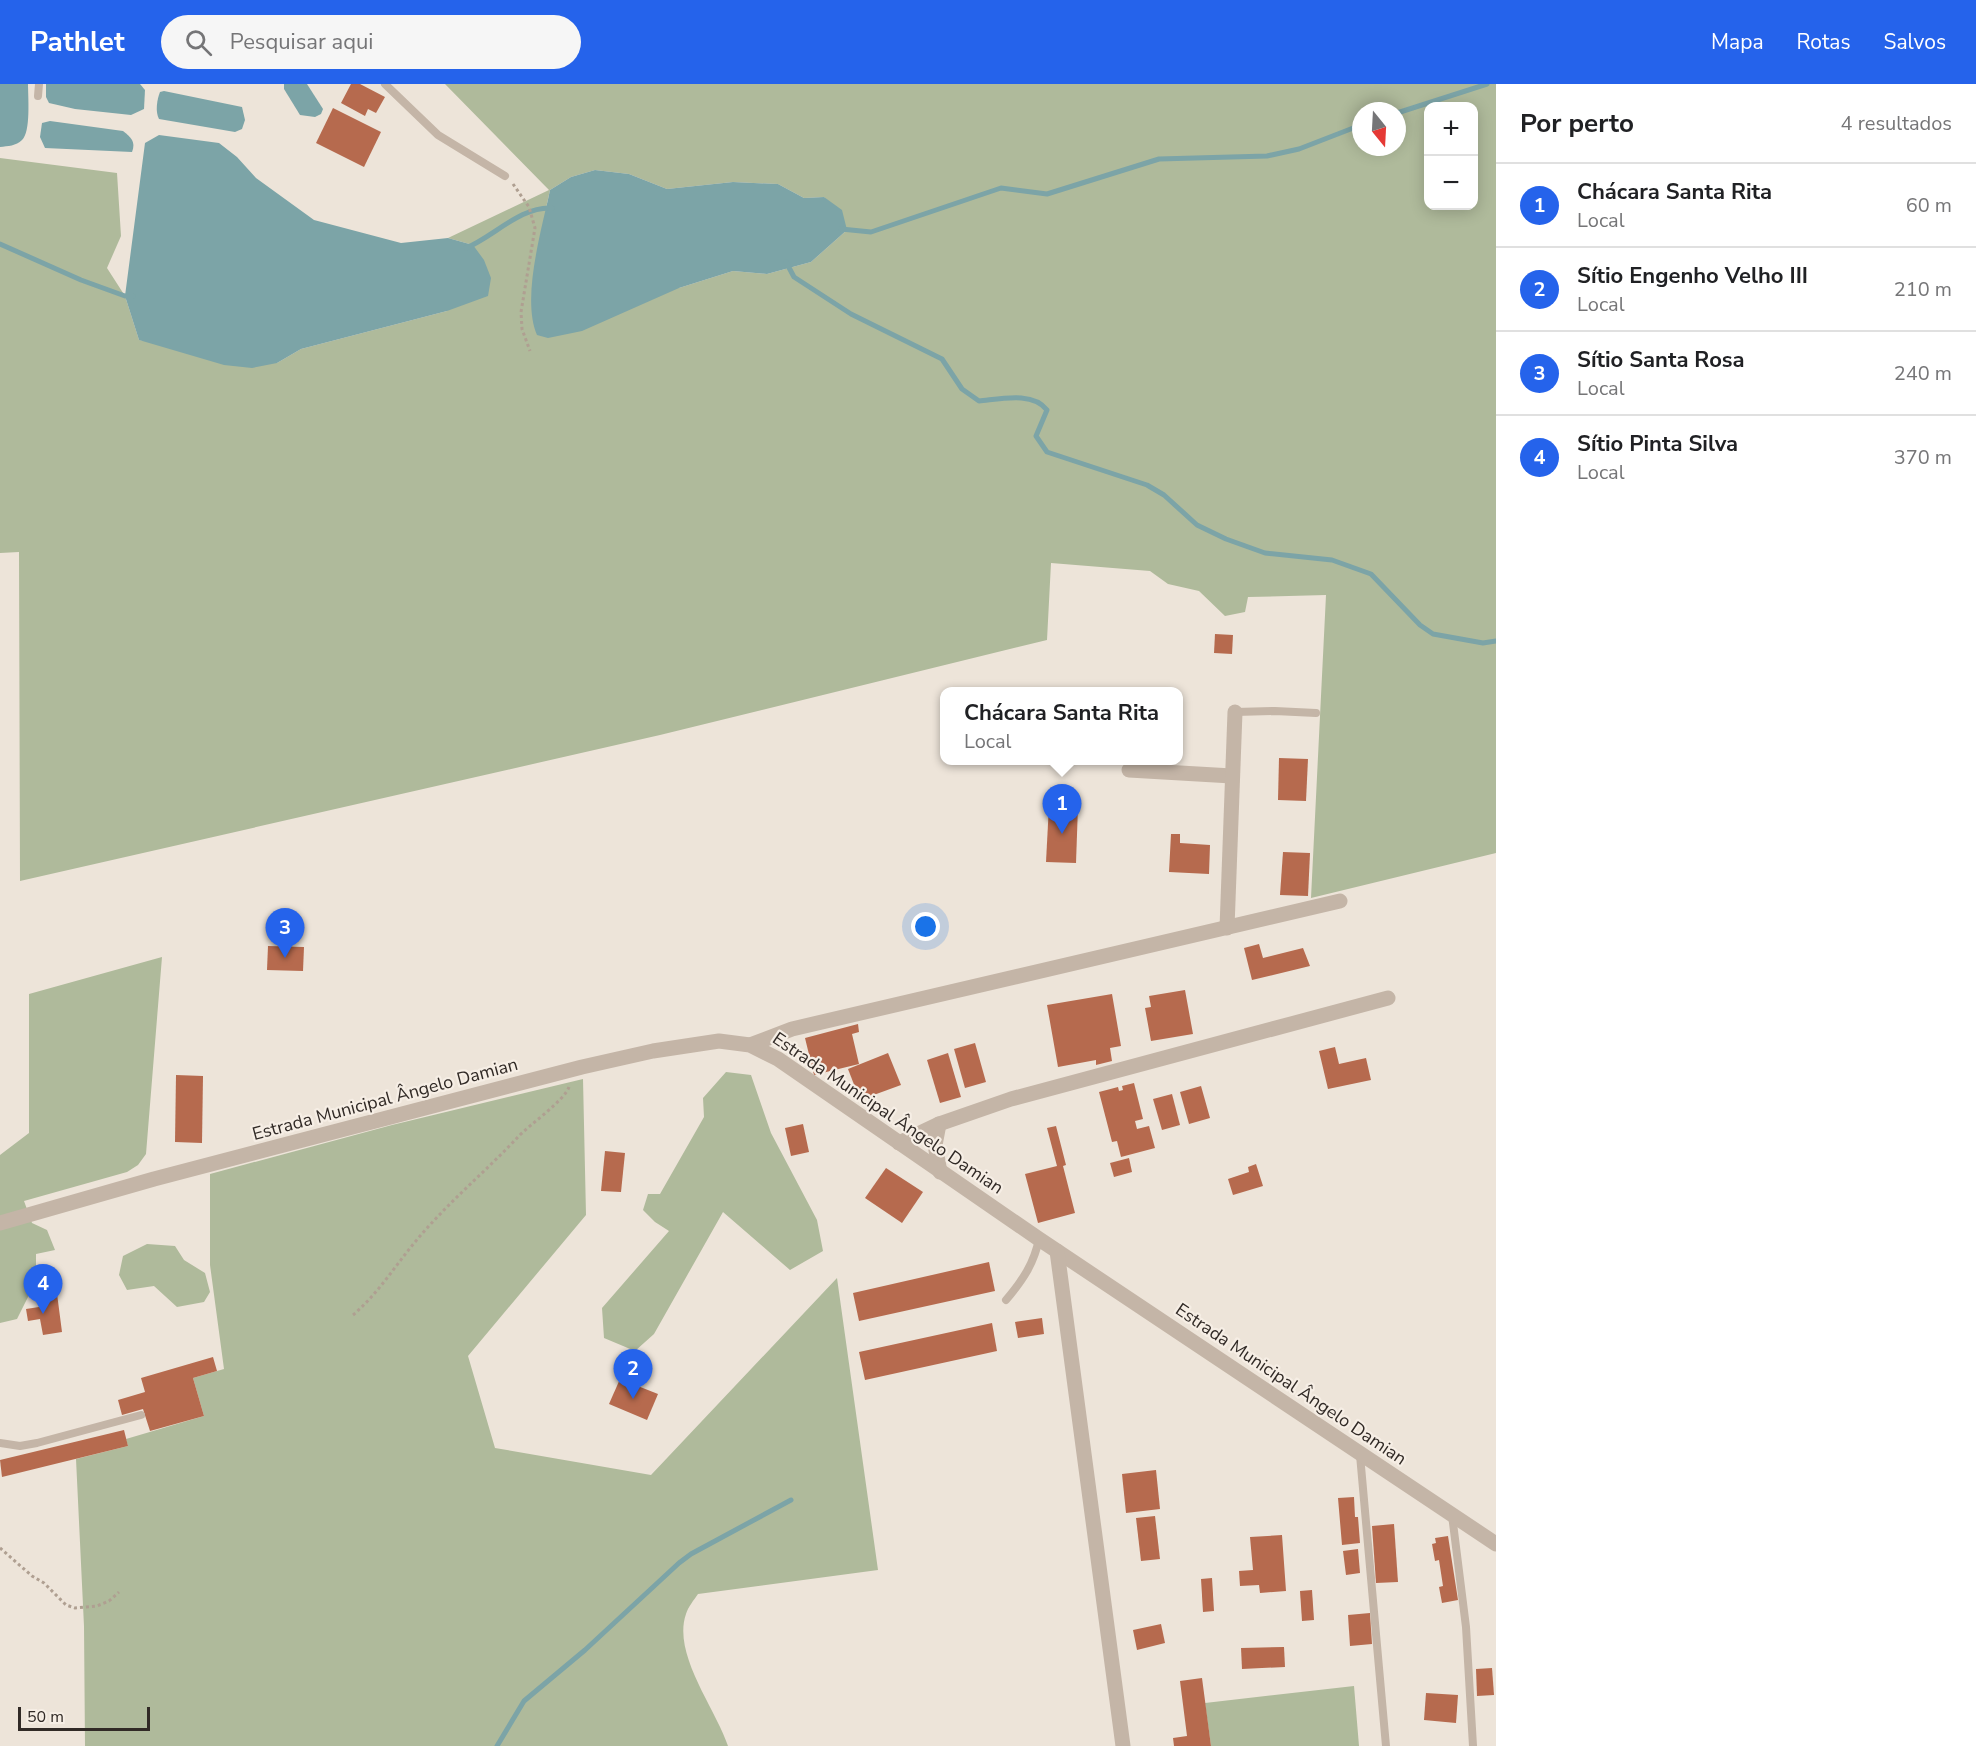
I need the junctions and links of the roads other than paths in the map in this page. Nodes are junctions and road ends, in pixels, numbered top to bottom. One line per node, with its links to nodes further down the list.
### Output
1 (39, 84): 3 (lane)
2 (385, 84): 4 (lane)
3 (38, 96)
4 (505, 176)
5 (1235, 712): 6 (lane); 8 (street)
6 (1316, 713)
7 (1129, 770): 8 (street)
8 (1232, 776): 10 (street)
9 (1340, 901): 10 (street)
10 (1227, 928): 12 (street)
11 (1388, 998): 13 (street)
12 (750, 1045): 14 (street, Estrada Municipal Ângelo Damian); 16 (street, Estrada Municipal Ângelo Damian)
13 (939, 1124): 14 (street); 15 (street)
14 (898, 1143): 15 (street, Estrada Municipal Ângelo Damian)
15 (940, 1172): 17 (street, Estrada Municipal Ângelo Damian)
16 (0, 1223)
17 (1039, 1239): 18 (street, Estrada Municipal Ângelo Damian); 19 (lane)
18 (1057, 1251): 22 (street, Estrada Municipal Ângelo Damian); 25 (street)
19 (1006, 1300)
20 (141, 1415): 21 (lane)
21 (0, 1443)
22 (1360, 1455): 23 (street, Estrada Municipal Ângelo Damian); 26 (lane)
23 (1452, 1514): 24 (street, Estrada Municipal Ângelo Damian); 27 (lane)
24 (1496, 1544)
25 (1123, 1746)
26 (1386, 1746)
27 (1473, 1746)

